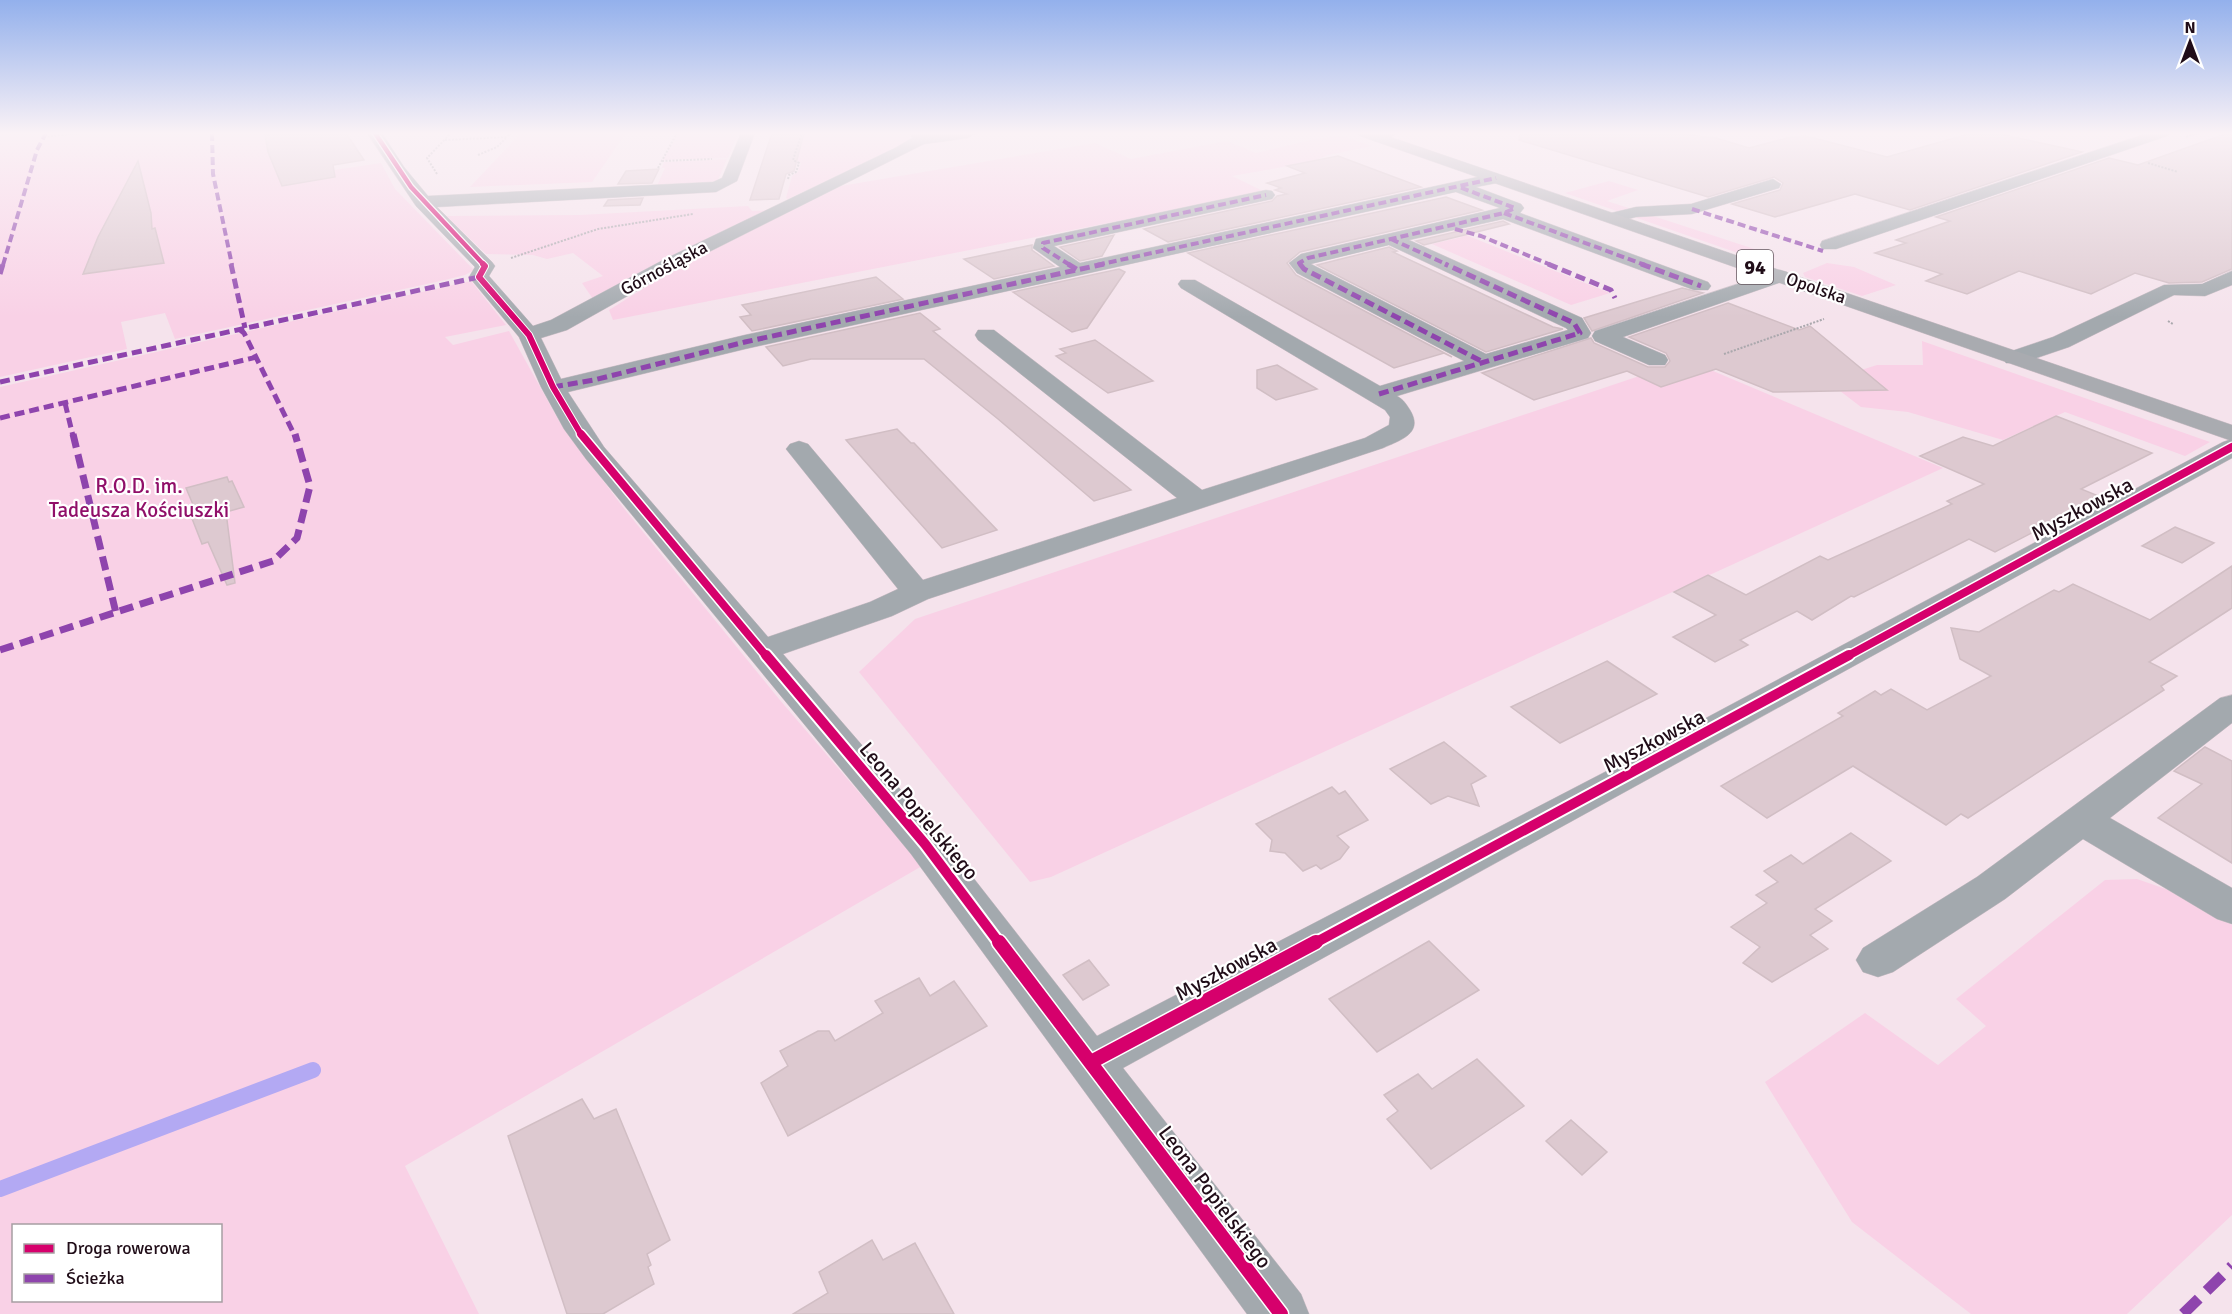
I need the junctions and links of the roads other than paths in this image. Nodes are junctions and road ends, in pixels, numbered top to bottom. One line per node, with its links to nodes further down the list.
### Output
1 (416, 194): 10 (street)
2 (573, 194): 10 (street)
3 (807, 194): 21 (street, Górnośląska)
4 (1544, 194): 12 (main road, Opolska / 94)
5 (1740, 194): 12 (street)
6 (1950, 194): 14 (street)
7 (1980, 194): 15 (street)
8 (1266, 195): 16 (street)
9 (1463, 195): 11 (street); 16 (street)
10 (422, 202): 21 (street, Leona Popielskiego)
11 (1497, 206): 13 (street); 20 (street)
12 (1613, 218): 17 (main road, Opolska / 94)
13 (1391, 239): 25 (street); 25 (street)
14 (1810, 240)
15 (1829, 245)
16 (1078, 270): 26 (street)
17 (1780, 276): 23 (main road, Opolska / 94); 24 (street)
18 (2232, 277): 23 (street)
19 (1188, 284): 27 (street)
20 (1701, 286)
21 (529, 335): 26 (street, Leona Popielskiego)
22 (986, 335): 31 (street)
23 (2014, 358): 28 (main road, Opolska / 94)
24 (1657, 360)
25 (1483, 362): 27 (street)
26 (553, 387): 33 (street, Leona Popielskiego)
27 (1378, 394): 31 (street)
28 (2232, 433)
29 (2232, 447): 38 (street, Myszkowska)
30 (799, 449): 32 (street)
31 (1197, 500): 32 (street)
32 (917, 592): 33 (street)
33 (760, 651): 38 (street, Leona Popielskiego)
34 (2232, 706): 35 (street)
35 (2080, 819): 36 (street); 37 (street)
36 (2232, 908)
37 (1878, 960)
38 (1091, 1062): 39 (street, Leona Popielskiego)
39 (1281, 1314)

